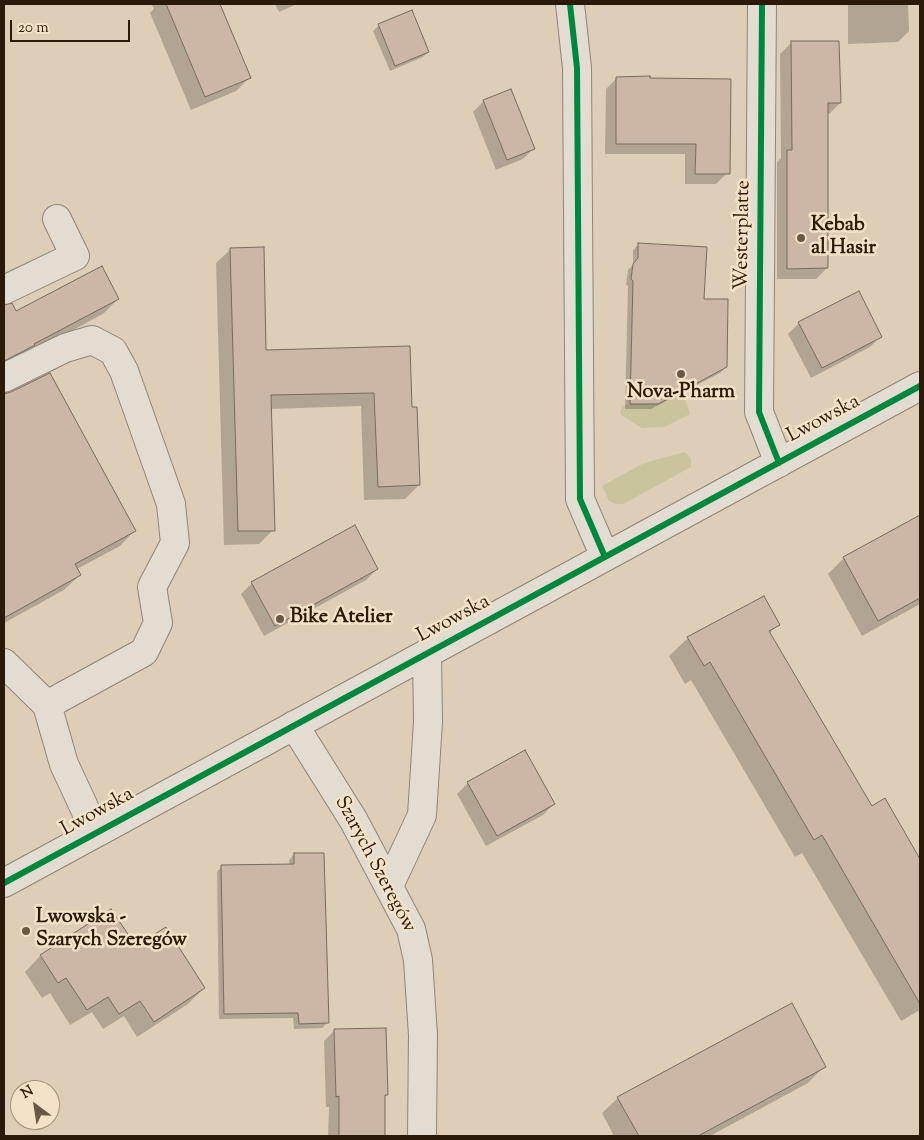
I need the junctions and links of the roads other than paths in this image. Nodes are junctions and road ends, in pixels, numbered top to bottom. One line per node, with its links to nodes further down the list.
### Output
1 (570, 4): 8 (street)
2 (762, 4): 7 (street, Westerplatte)
3 (57, 220): 4 (street)
4 (4, 290)
5 (4, 378): 11 (street)
6 (920, 386): 7 (street, Lwowska)
7 (779, 463): 8 (street, Lwowska)
8 (606, 557): 9 (street, Lwowska)
9 (427, 653): 12 (street, Lwowska); 15 (street)
10 (4, 663): 11 (street)
11 (47, 705): 13 (street)
12 (294, 725): 13 (street, Lwowska); 15 (street, Szarych Szeregów)
13 (96, 833): 14 (street, Lwowska)
14 (4, 882)
15 (388, 886): 16 (street, Szarych Szeregów)
16 (422, 1136)

